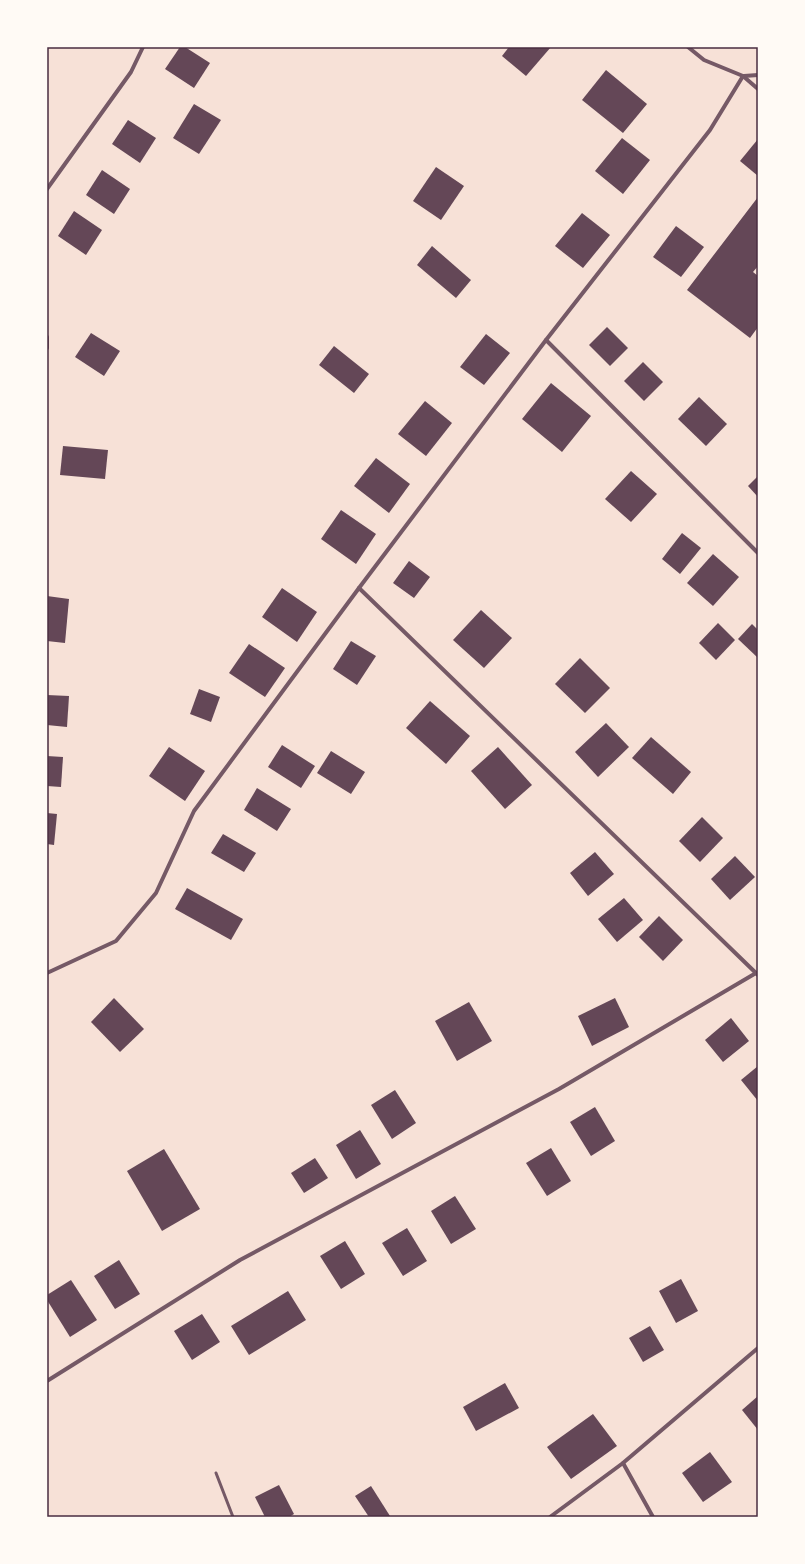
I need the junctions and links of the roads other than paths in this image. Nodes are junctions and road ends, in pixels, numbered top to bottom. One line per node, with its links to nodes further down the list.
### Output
1 (143, 47): 6 (street)
2 (688, 47): 4 (street)
3 (758, 75): 4 (street)
4 (743, 76): 5 (street); 8 (street)
5 (758, 89)
6 (47, 189)
7 (47, 337): 9 (street)
8 (546, 340): 10 (street); 11 (street)
9 (47, 348)
10 (758, 553)
11 (359, 588): 12 (street); 13 (street)
12 (47, 973)
13 (757, 974): 15 (street)
14 (758, 1348): 16 (street)
15 (47, 1381)
16 (623, 1464): 19 (street); 20 (street)
17 (216, 1473): 18 (lane)
18 (233, 1517)
19 (550, 1517)
20 (653, 1517)

